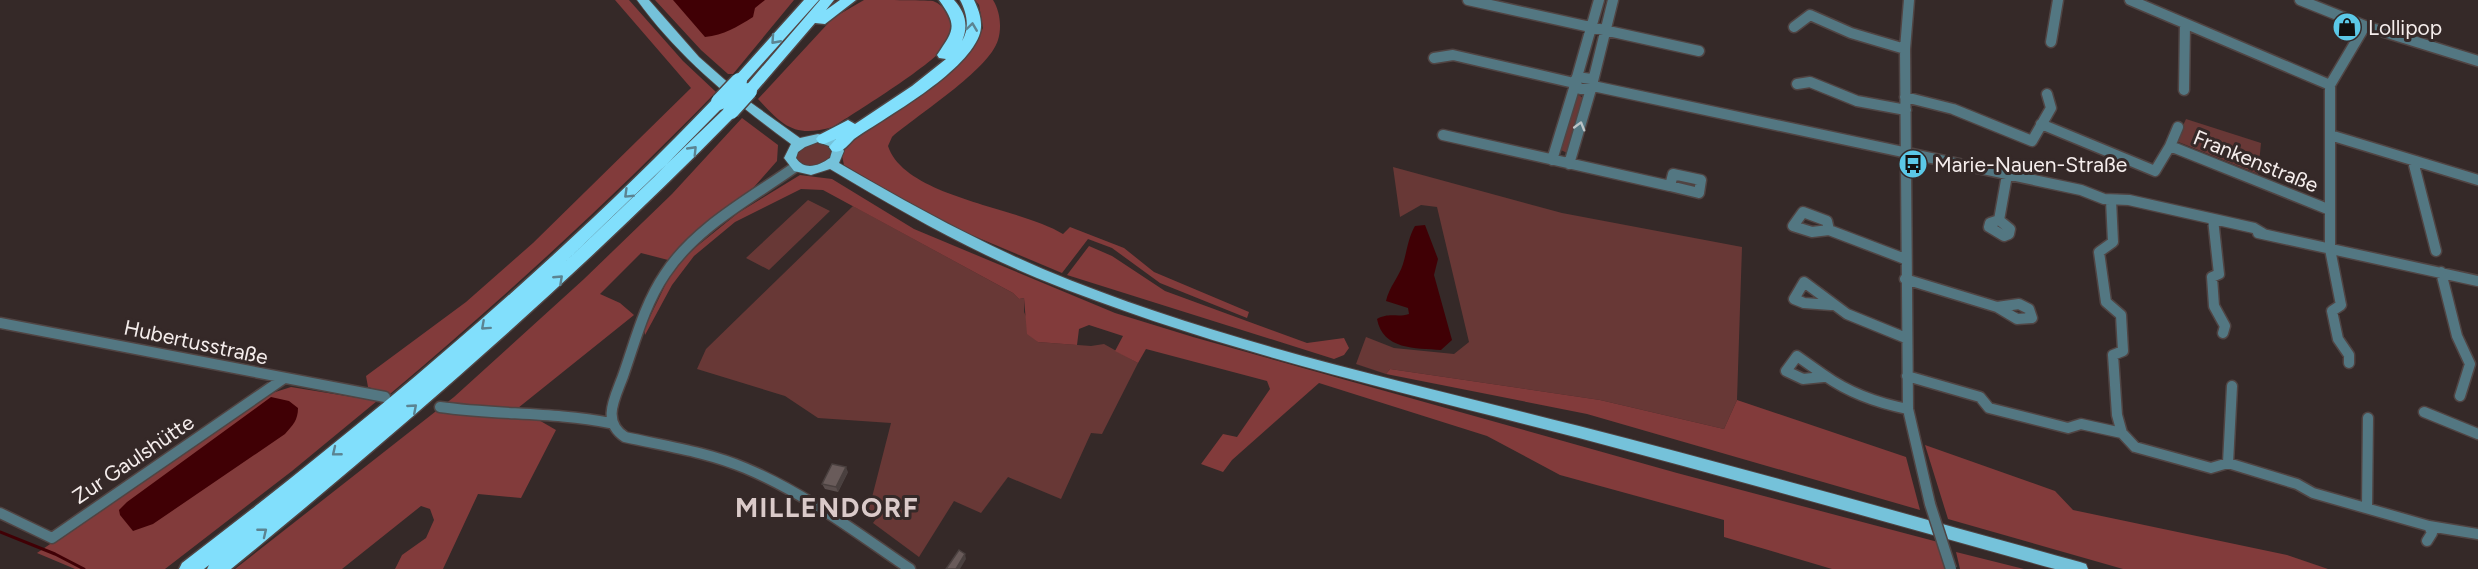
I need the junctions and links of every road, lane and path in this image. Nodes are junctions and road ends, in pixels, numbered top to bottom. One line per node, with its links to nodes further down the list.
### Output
1 (644, 0): 40 (main road)
2 (812, 0): 28 (highway, one-way to 28)
3 (827, 0): 20 (highway)
4 (849, 0): 20 (highway)
5 (946, 0): 39 (highway)
6 (967, 0): 39 (highway, one-way to 6)
7 (1468, 0): 15 (street)
8 (1599, 0): 15 (street)
9 (1613, 0): 18 (street)
10 (1909, 0): 21 (street)
11 (2058, 0): 19 (street)
12 (2130, 0): 14 (street)
13 (2300, 0): 16 (street)
14 (2185, 24): 27 (street); 30 (street)
15 (1592, 26): 18 (street); 25 (street)
16 (2365, 26): 24 (street); 27 (street)
17 (1794, 27): 21 (street)
18 (1606, 29): 22 (street); 29 (street)
19 (2051, 42)
20 (787, 49): 28 (highway)
21 (1905, 49): 32 (street)
22 (1699, 51)
23 (1434, 58): 25 (street)
24 (2478, 61)
25 (1575, 82): 29 (street); 43 (street)
26 (1797, 84): 34 (street)
27 (2330, 85): 38 (street)
28 (744, 86): 33 (highway, bridge)
29 (1592, 86): 42 (street); 46 (street, one-way to 29)
30 (2184, 90)
31 (2047, 94): 35 (street)
32 (1905, 97): 34 (street); 35 (street)
33 (725, 107): 87 (highway, one-way to 87); 88 (highway, one-way to 33)
34 (1906, 110): 42 (street)
35 (2041, 124): 41 (street, Frankenstraße)
36 (2178, 127): 41 (street, Frankenstraße)
37 (1443, 135): 43 (street)
38 (2330, 135): 44 (street); 52 (street)
39 (830, 143): 40 (main road); 45 (main road)
40 (799, 144): 47 (main road)
41 (2170, 146): 52 (street, Frankenstraße)
42 (1905, 152): 48 (street); 58 (street)
43 (1552, 160): 46 (street)
44 (2413, 161): 49 (street); 57 (street)
45 (831, 164): 47 (main road); 91 (main road)
46 (1569, 164): 50 (street)
47 (795, 167): 78 (street)
48 (2007, 175): 51 (street); 53 (street)
49 (2478, 180)
50 (1670, 187)
51 (2115, 201): 54 (street); 79 (street)
52 (2330, 210): 56 (street)
53 (1999, 220)
54 (2216, 220): 56 (street); 65 (street)
55 (1829, 230): 58 (street)
56 (2330, 249): 59 (street); 67 (street)
57 (2436, 251)
58 (1905, 259): 60 (street)
59 (2441, 272): 61 (street); 72 (street)
60 (1905, 279): 63 (street); 66 (street)
61 (2478, 281)
62 (1831, 302): 66 (street)
63 (1997, 307)
64 (0, 323): 70 (street, Hubertusstraße)
65 (2223, 333)
66 (1906, 338): 69 (street)
67 (2349, 363)
68 (1824, 373): 75 (street)
69 (1907, 376): 75 (street); 79 (street)
70 (283, 379): 73 (street, Hubertusstraße); 83 (street, Zur Gaulshütte)
71 (2232, 386): 81 (street)
72 (2460, 396)
73 (385, 397)
74 (440, 407): 78 (street)
75 (1908, 409): 90 (street, bridge)
76 (2424, 412): 80 (street)
77 (2368, 418): 82 (street)
78 (610, 423): 89 (street)
79 (2122, 433): 81 (street)
80 (2478, 434)
81 (2228, 463): 82 (street)
82 (2367, 508): 84 (street)
83 (0, 513)
84 (2429, 526): 85 (street); 86 (street)
85 (2478, 534)
86 (2427, 542)
87 (189, 569)
88 (217, 569)
89 (910, 569)
90 (1951, 569)
91 (2080, 569)

